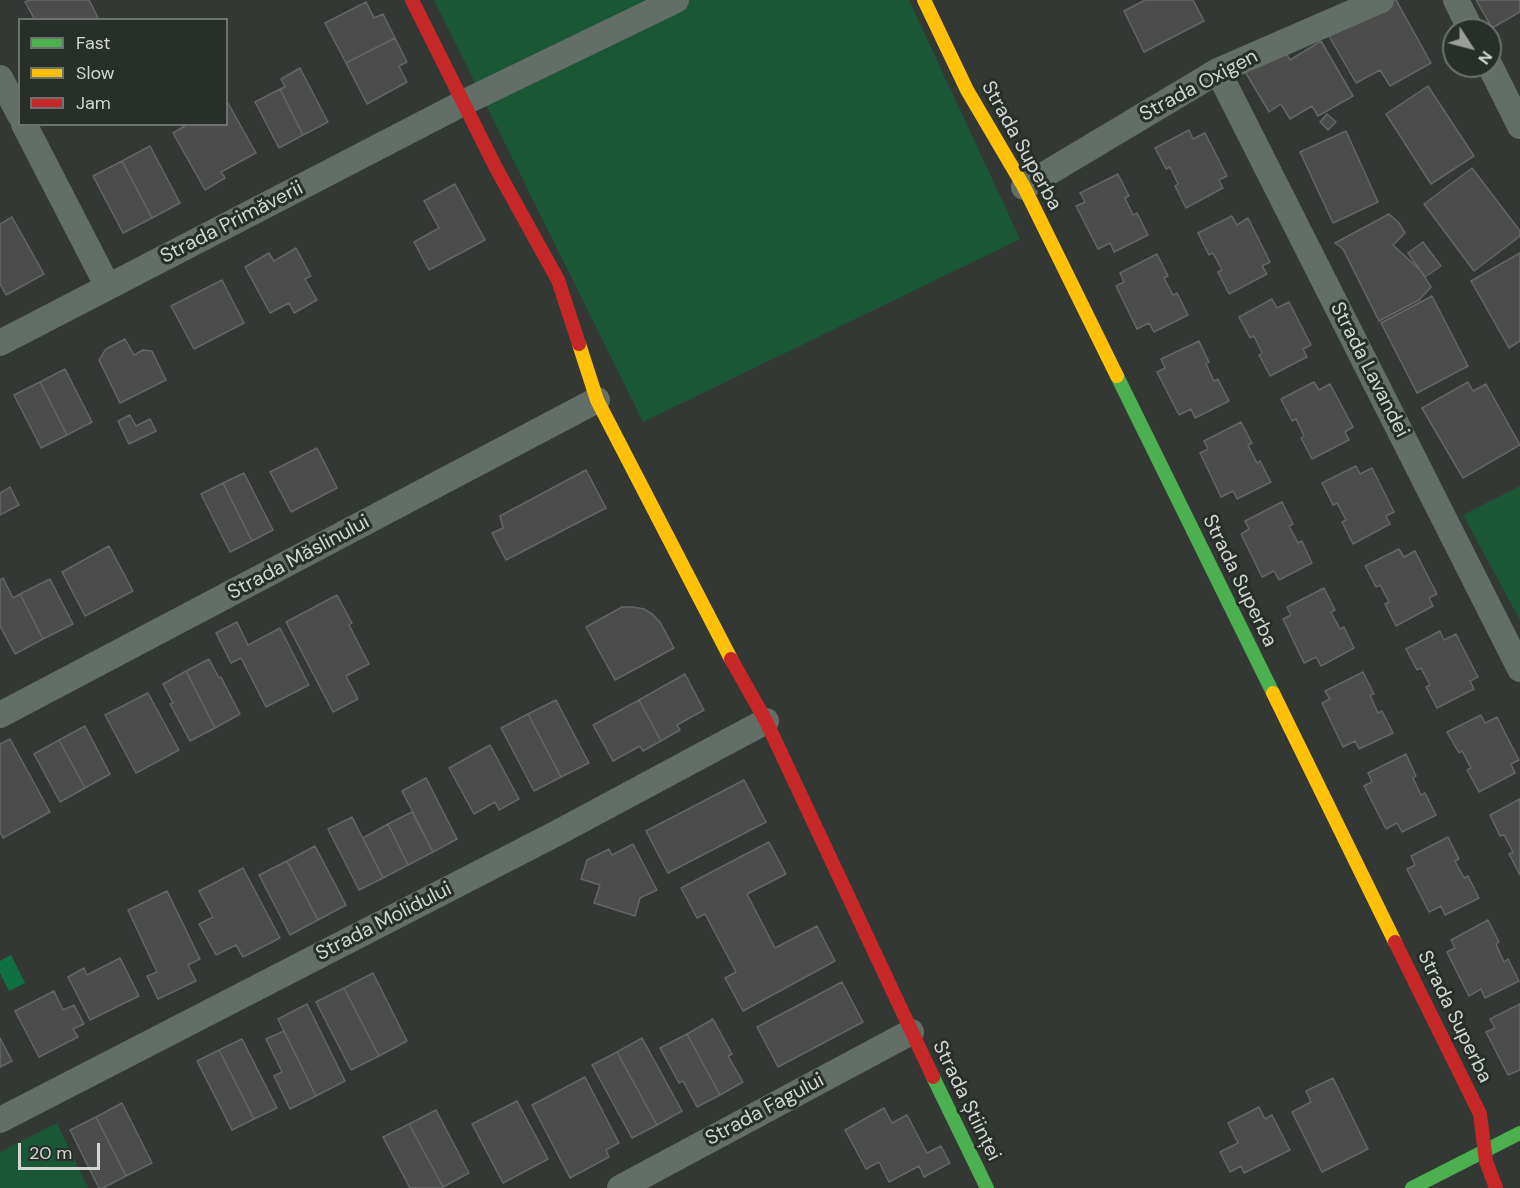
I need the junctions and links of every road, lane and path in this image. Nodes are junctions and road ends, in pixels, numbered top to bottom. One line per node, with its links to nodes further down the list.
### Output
1 (412, 0): 10 (street, Strada Științei)
2 (676, 0): 10 (street, Strada Primăverii)
3 (924, 0): 14 (street, Strada Superba)
4 (1381, 0): 7 (street, Strada Oxigen)
5 (1456, 0): 6 (street)
6 (1465, 18)
7 (1218, 71): 14 (street, Strada Oxigen); 18 (street, Strada Lavandei)
8 (0, 78): 11 (street)
9 (1496, 78): 13 (street)
10 (463, 103): 15 (street, Strada Primăverii); 17 (street, Strada Științei)
11 (18, 112)
12 (25, 126): 15 (street)
13 (1520, 126)
14 (1024, 187): 24 (street, Strada Superba)
15 (108, 287): 16 (street, Strada Primăverii)
16 (0, 343)
17 (597, 400): 19 (street, Strada Măslinului); 20 (street, Strada Științei)
18 (1520, 669)
19 (0, 715)
20 (766, 721): 21 (street, Strada Științei); 22 (street, Strada Molidului)
21 (911, 1032): 25 (street, Strada Fagului); 26 (street, Strada Științei)
22 (0, 1120)
23 (1520, 1133): 24 (street)
24 (1483, 1152): 27 (street); 28 (street, Strada Superba)
25 (620, 1188)
26 (987, 1188)
27 (1412, 1188)
28 (1496, 1188)

